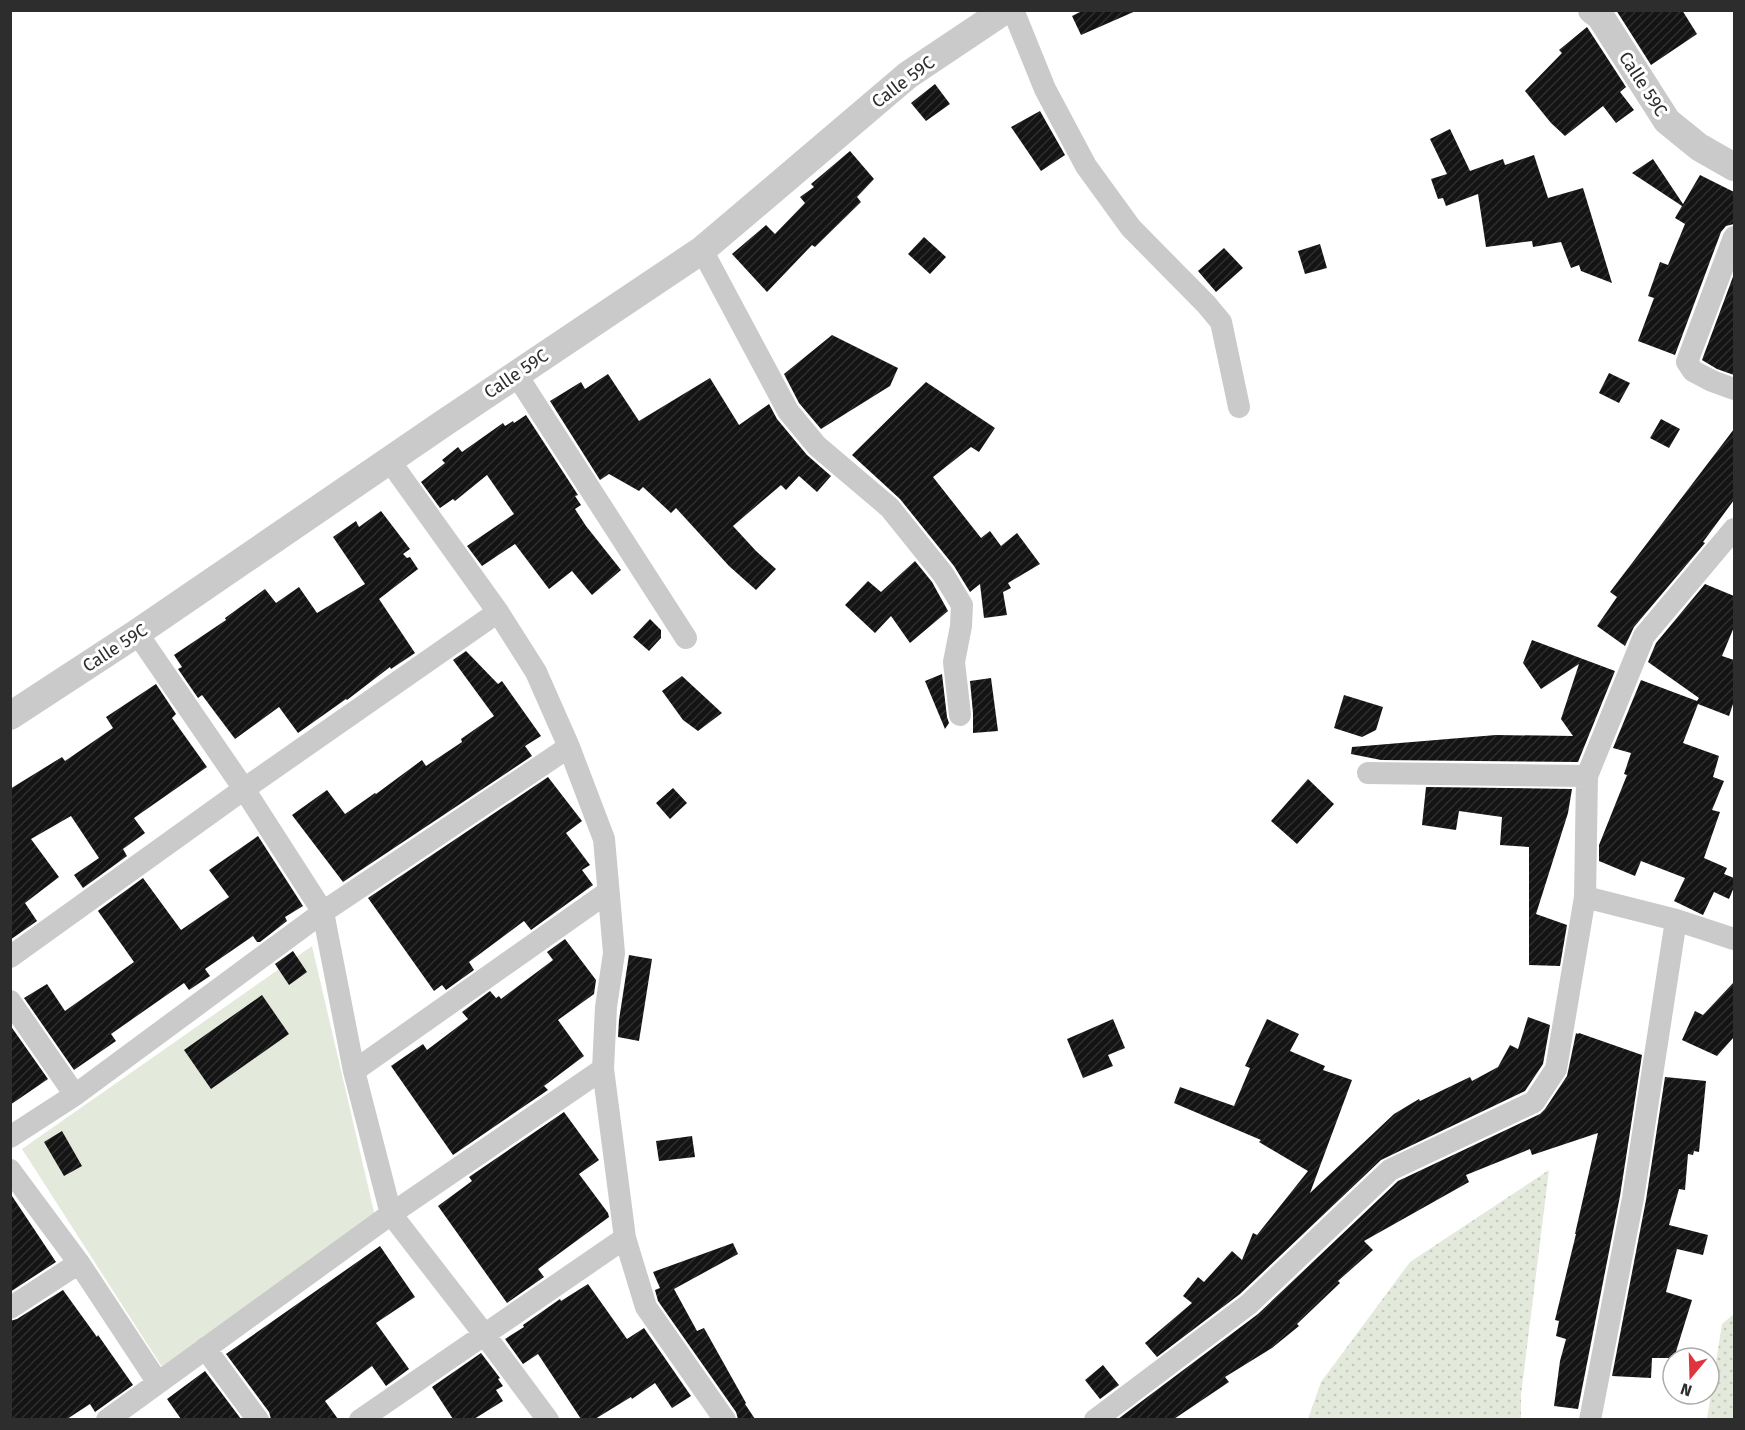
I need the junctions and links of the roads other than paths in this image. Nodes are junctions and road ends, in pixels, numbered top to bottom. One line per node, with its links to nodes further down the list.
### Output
1 (1005, 10): 6 (street, Calle 59C)
2 (1013, 10): 9 (street)
3 (1599, 12): 4 (street, Calle 59C)
4 (1734, 167)
5 (1734, 237): 8 (street)
6 (702, 250): 7 (street, Calle 59C); 15 (street)
7 (516, 374): 10 (street, Calle 59C); 14 (street)
8 (1734, 389)
9 (1239, 407)
10 (389, 460): 12 (street); 13 (street, Calle 59C)
11 (1734, 529): 19 (street)
12 (498, 612): 17 (street); 20 (street)
13 (138, 633): 16 (street, Calle 59C); 20 (street)
14 (686, 638)
15 (960, 715)
16 (10, 716)
17 (569, 747): 21 (street); 23 (street)
18 (1368, 773): 19 (street)
19 (1587, 776): 22 (street)
20 (244, 789): 23 (street); 26 (street)
21 (608, 892): 28 (street); 29 (street)
22 (1585, 897): 24 (street); 46 (street)
23 (323, 912): 29 (street); 30 (street)
24 (1676, 920): 25 (street); 47 (street)
25 (1734, 939)
26 (10, 957)
27 (10, 1001): 30 (street)
28 (603, 1069): 33 (street); 34 (street)
29 (354, 1071): 33 (street)
30 (75, 1095): 31 (street)
31 (10, 1137)
32 (10, 1170): 35 (street)
33 (391, 1215): 37 (street); 38 (street)
34 (625, 1238): 37 (street); 45 (street)
35 (79, 1263): 36 (street); 39 (street)
36 (10, 1308)
37 (484, 1334): 40 (street); 44 (street)
38 (205, 1348): 39 (street); 42 (street)
39 (158, 1383): 41 (street)
40 (383, 1413): 43 (street)
41 (107, 1419)
42 (258, 1419)
43 (360, 1419)
44 (548, 1419)
45 (725, 1419)
46 (1095, 1419)
47 (1590, 1419)

